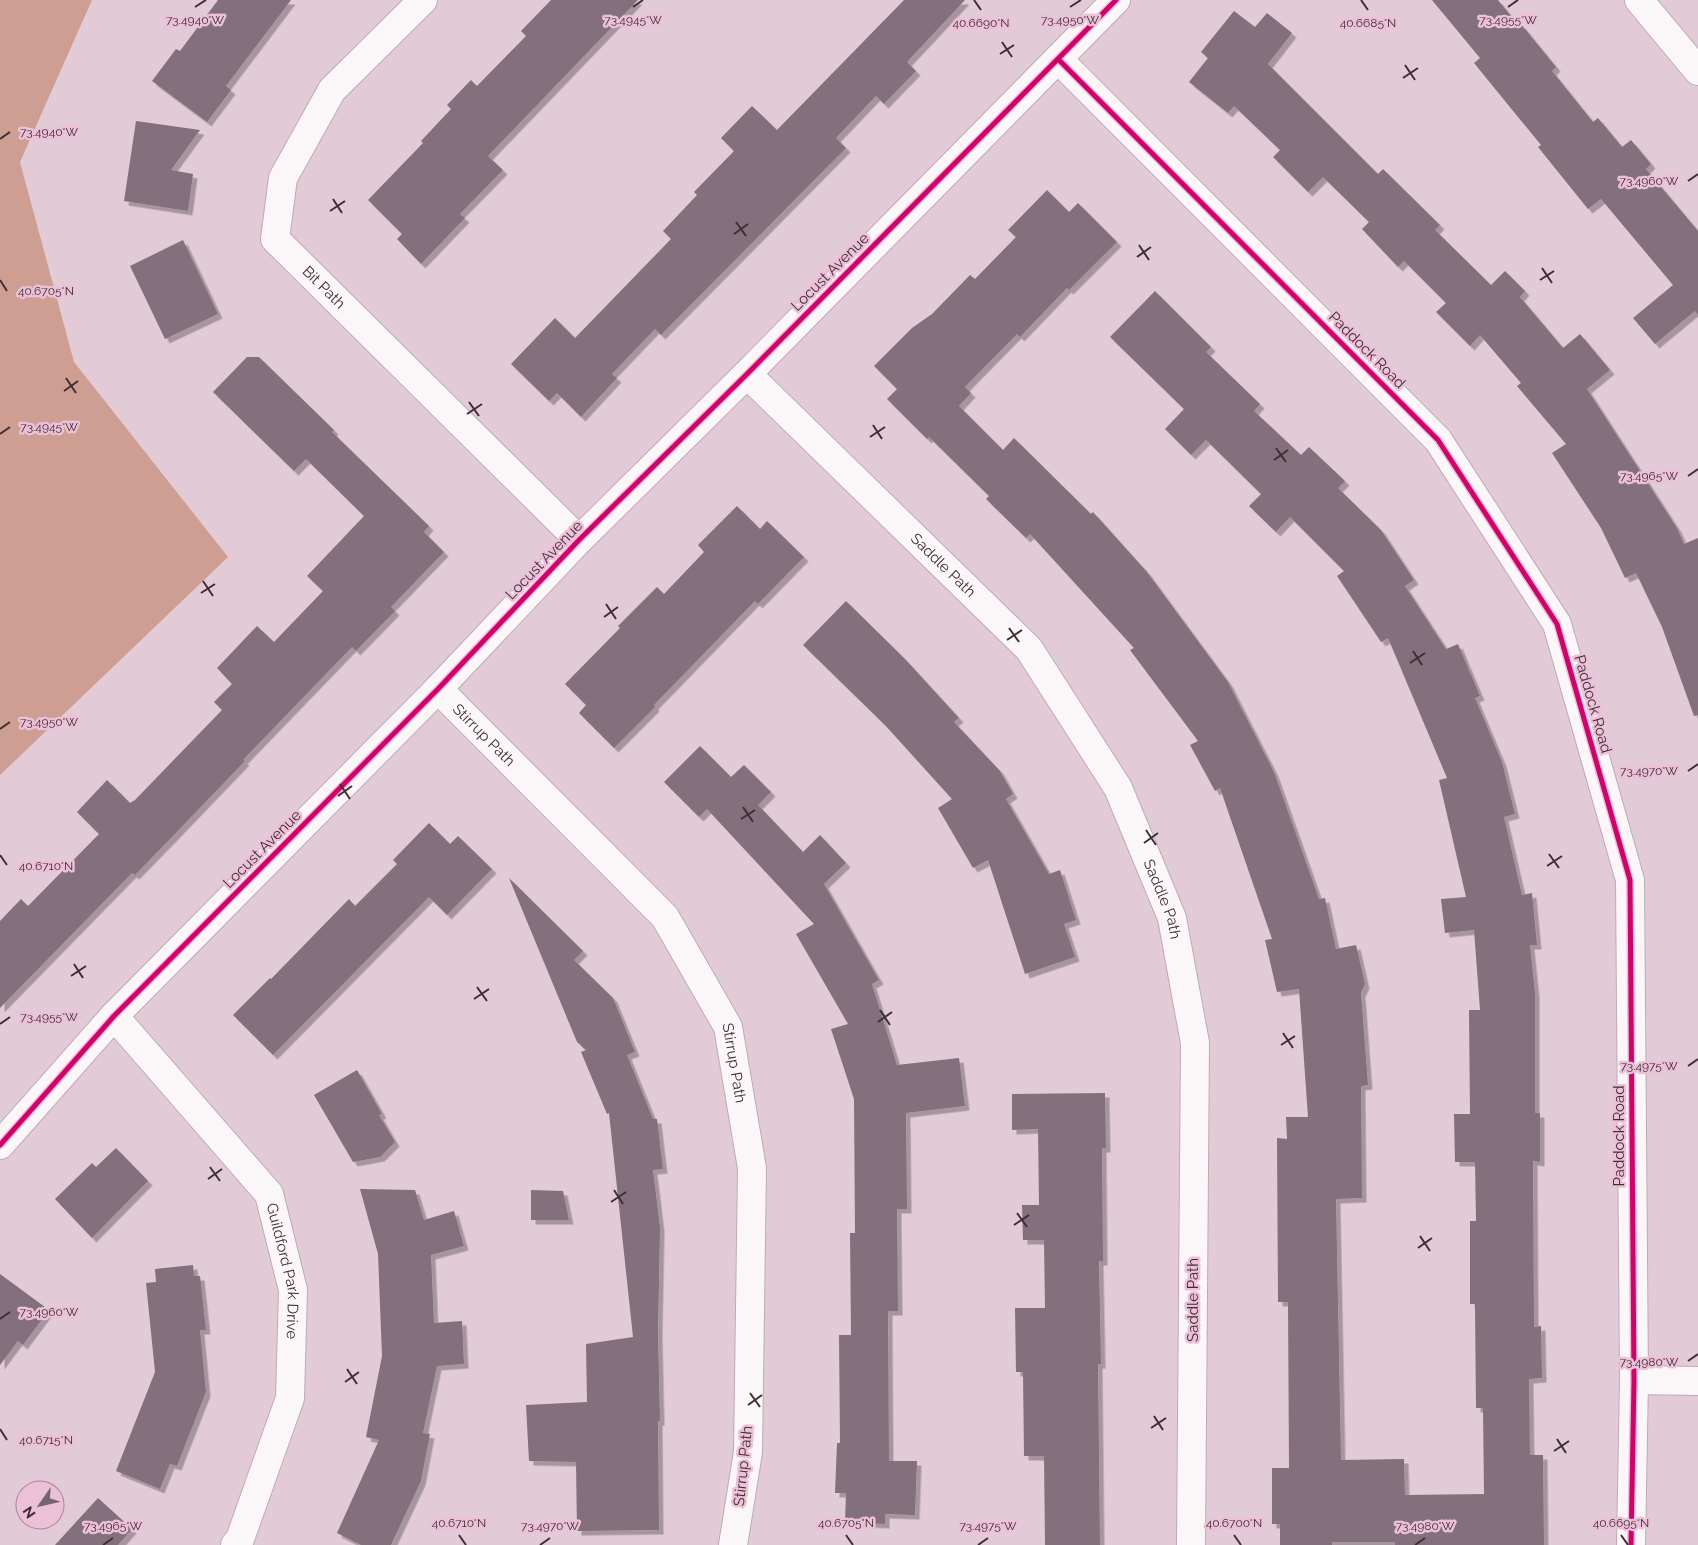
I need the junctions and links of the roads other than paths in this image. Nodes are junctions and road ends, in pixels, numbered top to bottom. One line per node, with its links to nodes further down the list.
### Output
1 (423, 0): 7 (street, Bit Path)
2 (1116, 0): 4 (street, Locust Avenue)
3 (1639, 0): 5 (street)
4 (1058, 59): 6 (street, Locust Avenue); 11 (street, Paddock Road)
5 (1698, 71)
6 (747, 374): 7 (street, Locust Avenue); 15 (street, Saddle Path)
7 (579, 540): 8 (street, Locust Avenue)
8 (438, 690): 9 (street, Locust Avenue); 14 (street, Stirrup Path)
9 (114, 1016): 10 (street, Locust Avenue); 13 (street, Guildford Park Drive)
10 (0, 1145)
11 (1634, 1380): 12 (street); 16 (street, Paddock Road)
12 (1698, 1381)
13 (235, 1545)
14 (733, 1545)
15 (1191, 1545)
16 (1631, 1545)

